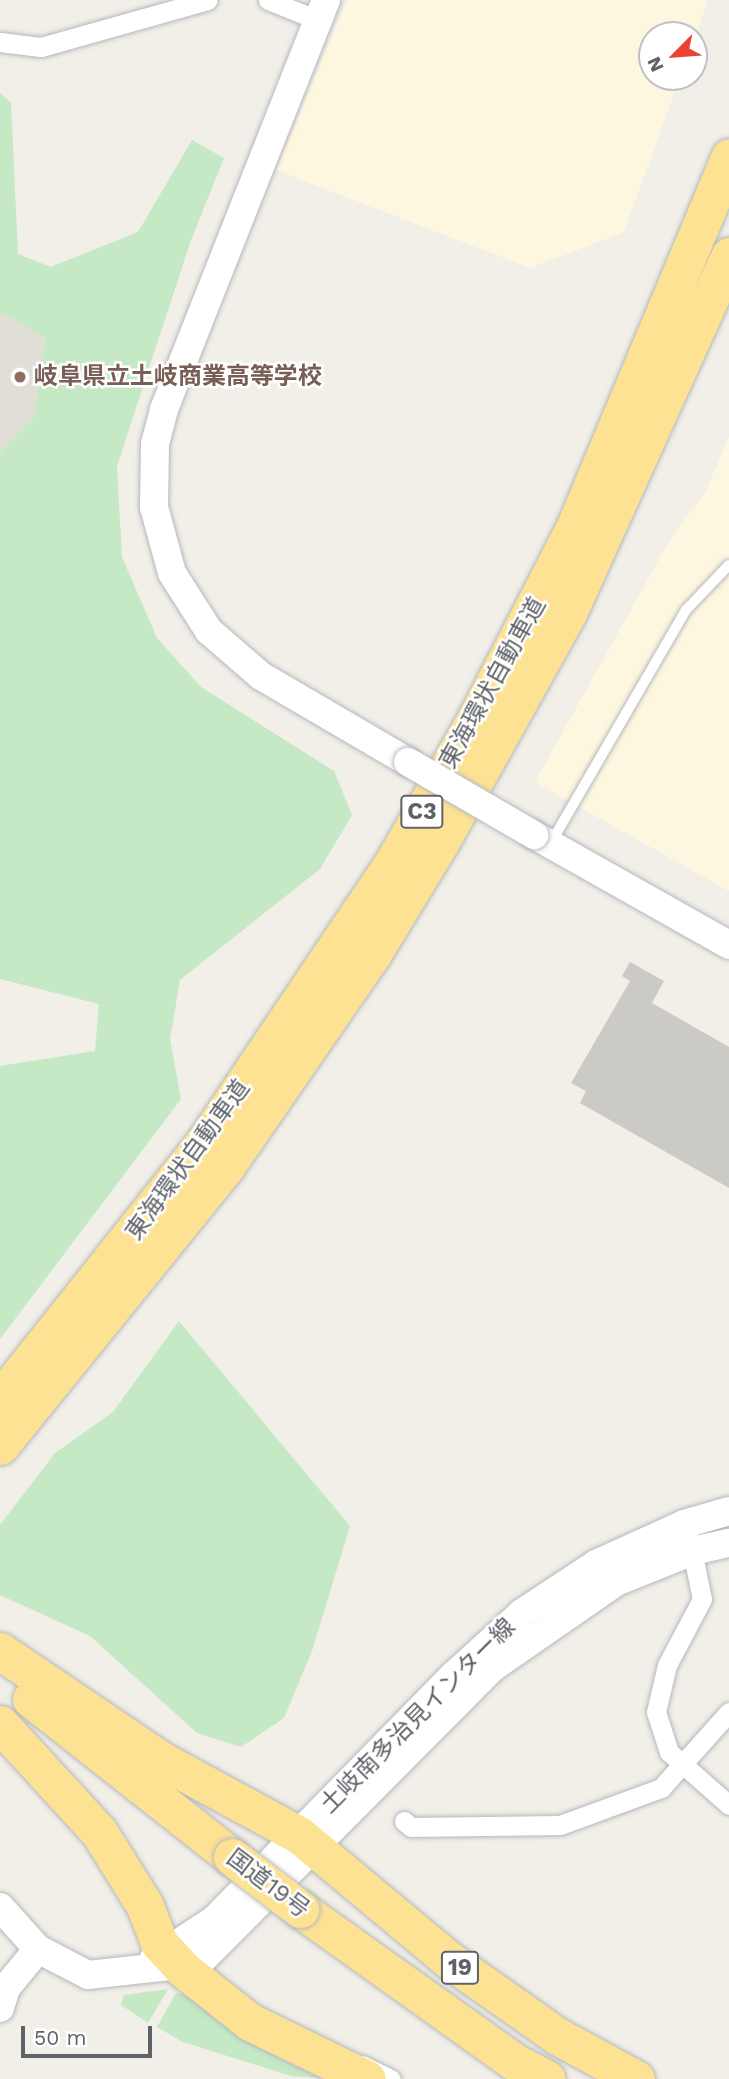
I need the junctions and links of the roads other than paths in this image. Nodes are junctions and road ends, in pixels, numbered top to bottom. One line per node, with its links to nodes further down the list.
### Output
1 (208, 0): 4 (street)
2 (268, 0): 3 (street)
3 (322, 10): 8 (main road, bridge)
4 (0, 42)
5 (729, 157): 10 (highway, 東海環状自動車道 / C3)
6 (729, 256): 11 (highway, 東海環状自動車道 / C3)
7 (729, 565): 8 (lane)
8 (542, 840): 9 (main road)
9 (729, 945)
10 (0, 1399)
11 (0, 1446)
12 (729, 1511): 13 (main road, 土岐南多治見インター線)
13 (684, 1524): 15 (street); 24 (main road, 土岐南多治見インター線)
14 (729, 1543): 15 (main road, 土岐南多治見インター線)
15 (693, 1551): 21 (street); 24 (main road, 土岐南多治見インター線)
16 (0, 1651): 24 (highway, 19)
17 (0, 1674): 25 (highway, 国道19号 / 19)
18 (0, 1703): 25 (highway, 国道19号 / 19)
19 (729, 1712): 21 (street)
20 (0, 1724): 29 (highway)
21 (682, 1767): 22 (street); 23 (street)
22 (729, 1805)
23 (404, 1821)
24 (308, 1842): 29 (main road); 35 (highway, 19)
25 (226, 1865): 27 (highway, 国道19号 / 19)
26 (0, 1907): 28 (main road)
27 (294, 1917): 33 (highway, 国道19号 / 19); 34 (highway, 国道19号 / 19)
28 (38, 1949): 29 (main road); 30 (main road)
29 (172, 1963): 31 (highway); 32 (street)
30 (0, 2008)
31 (367, 2079)
32 (391, 2079)
33 (503, 2079)
34 (547, 2079)
35 (636, 2079)

